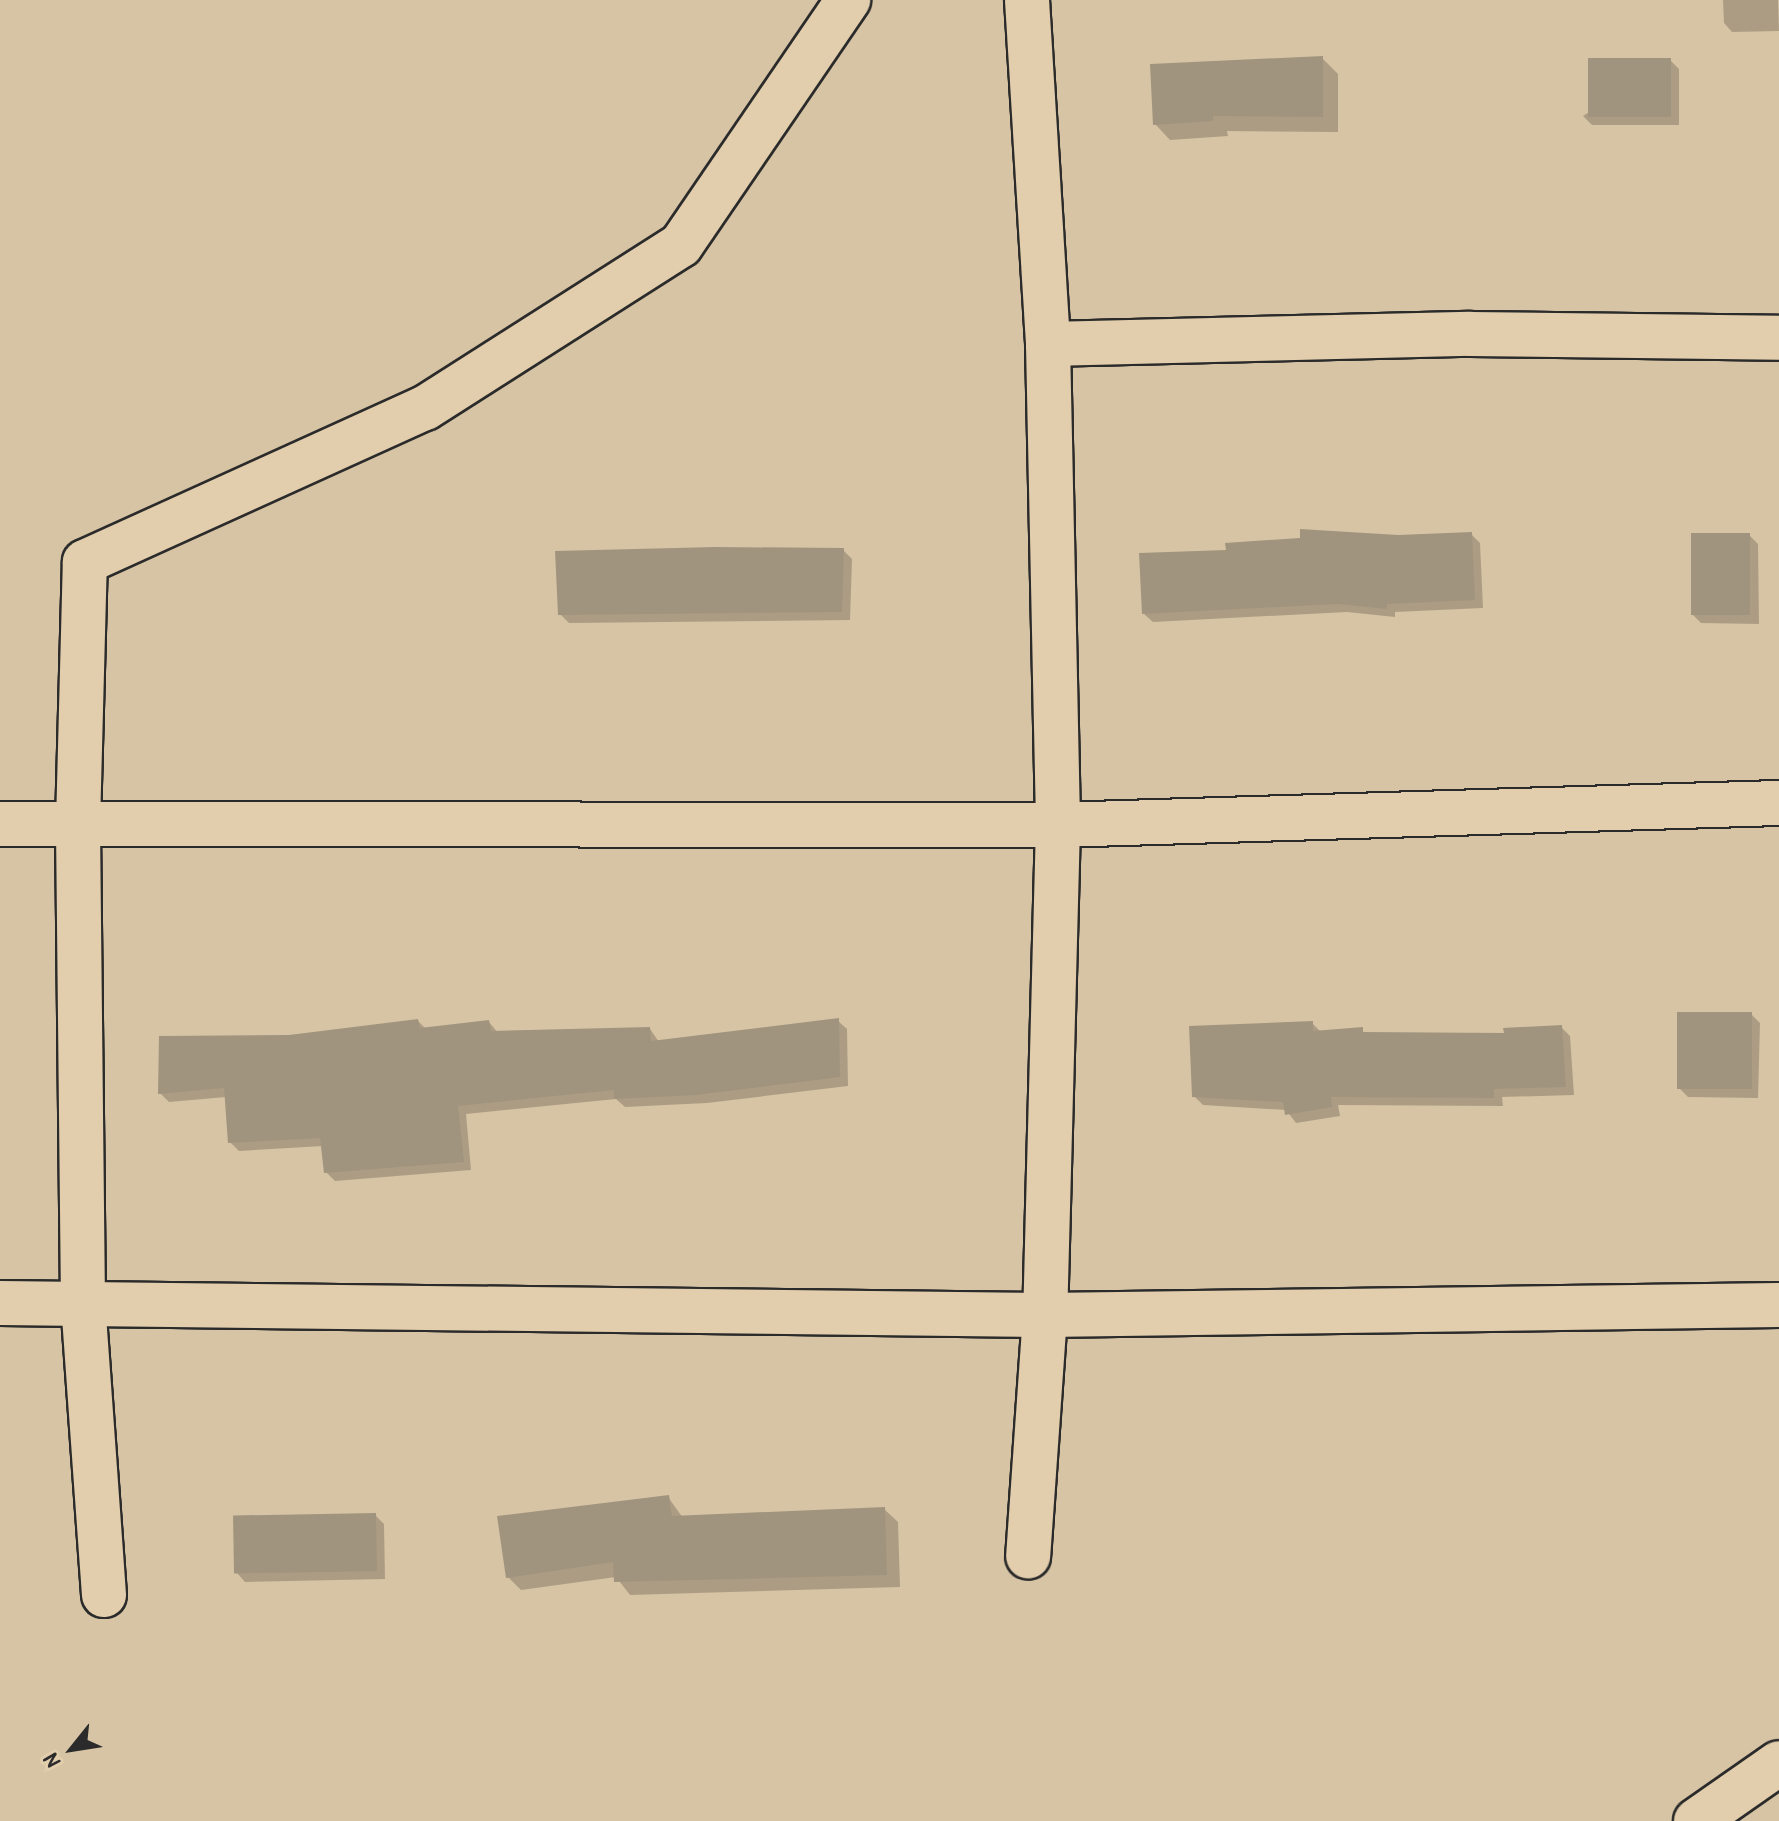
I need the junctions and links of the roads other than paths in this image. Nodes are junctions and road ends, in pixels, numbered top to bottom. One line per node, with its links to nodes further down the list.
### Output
1 (848, 0): 7 (street)
2 (1027, 0): 4 (street)
3 (1779, 338): 4 (street)
4 (1048, 344): 8 (street)
5 (1779, 803): 8 (street)
6 (0, 824): 7 (street)
7 (78, 824): 8 (street); 10 (street)
8 (1058, 825): 12 (street)
9 (0, 1303): 10 (street)
10 (83, 1304): 12 (street); 14 (street)
11 (1779, 1305): 12 (street)
12 (1045, 1315): 13 (street)
13 (1028, 1556)
14 (104, 1595)
15 (1779, 1763): 16 (street)
16 (1696, 1821)

